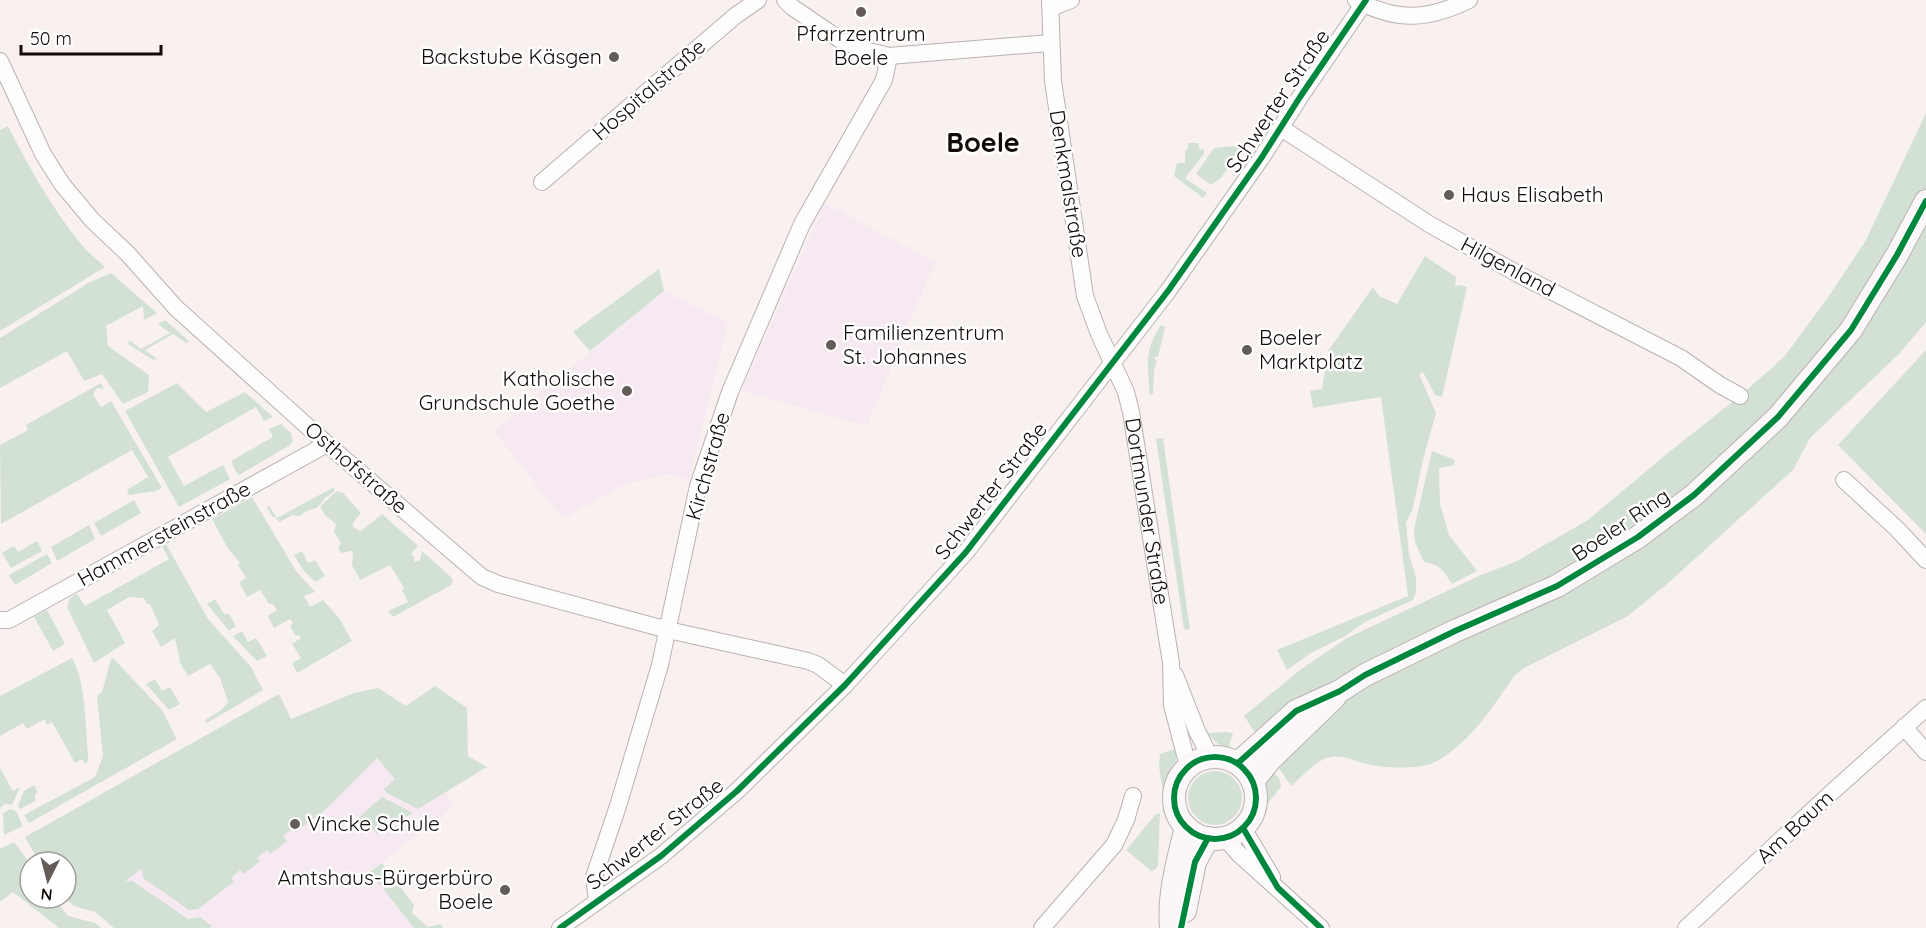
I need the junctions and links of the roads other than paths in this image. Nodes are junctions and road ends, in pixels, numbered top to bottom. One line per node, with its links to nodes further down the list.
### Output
1 (758, 0): 11 (street, Hospitalstraße)
2 (785, 0): 8 (street)
3 (1071, 0): 6 (street)
4 (1469, 0): 5 (street)
5 (1362, 1): 10 (street, Schwerter Straße)
6 (1050, 4): 7 (street, Denkmalstraße)
7 (1050, 43): 8 (street); 13 (street, Denkmalstraße)
8 (889, 56): 19 (street, Kirchstraße)
9 (0, 61): 15 (street, Osthofstraße)
10 (1281, 128): 13 (street, Schwerter Straße); 14 (street, Hilgenland)
11 (542, 182)
12 (1926, 201): 22 (main road, Boeler Ring)
13 (1113, 361): 20 (street, Dortmunder Straße); 21 (street, Schwerter Straße)
14 (1740, 396)
15 (327, 444): 18 (street, Hammersteinstraße); 19 (street, Osthofstraße)
16 (1844, 480): 17 (street)
17 (1926, 560)
18 (0, 620)
19 (668, 630): 21 (street, Osthofstraße); 33 (street, Kirchstraße)
20 (1171, 663): 26 (street, Dortmunder Straße); 28 (street, Dortmunder Straße)
21 (845, 685): 33 (street, Schwerter Straße)
22 (1340, 691): 27 (main road, Boeler Ring); 29 (main road, Boeler Ring)
23 (1926, 708): 24 (street, Am Baum)
24 (1904, 727): 25 (street); 39 (street, Am Baum)
25 (1926, 752)
26 (1210, 757): 27 (main road); 28 (main road)
27 (1238, 763): 29 (main road)
28 (1188, 766): 31 (main road)
29 (1253, 781): 32 (main road)
30 (1133, 796): 35 (street)
31 (1186, 827): 32 (main road); 36 (main road)
32 (1225, 835): 37 (main road); 38 (street)
33 (597, 900): 34 (street, Schwerter Straße)
34 (560, 928)
35 (1042, 928)
36 (1171, 928)
37 (1181, 928)
38 (1321, 928)
39 (1686, 928)

